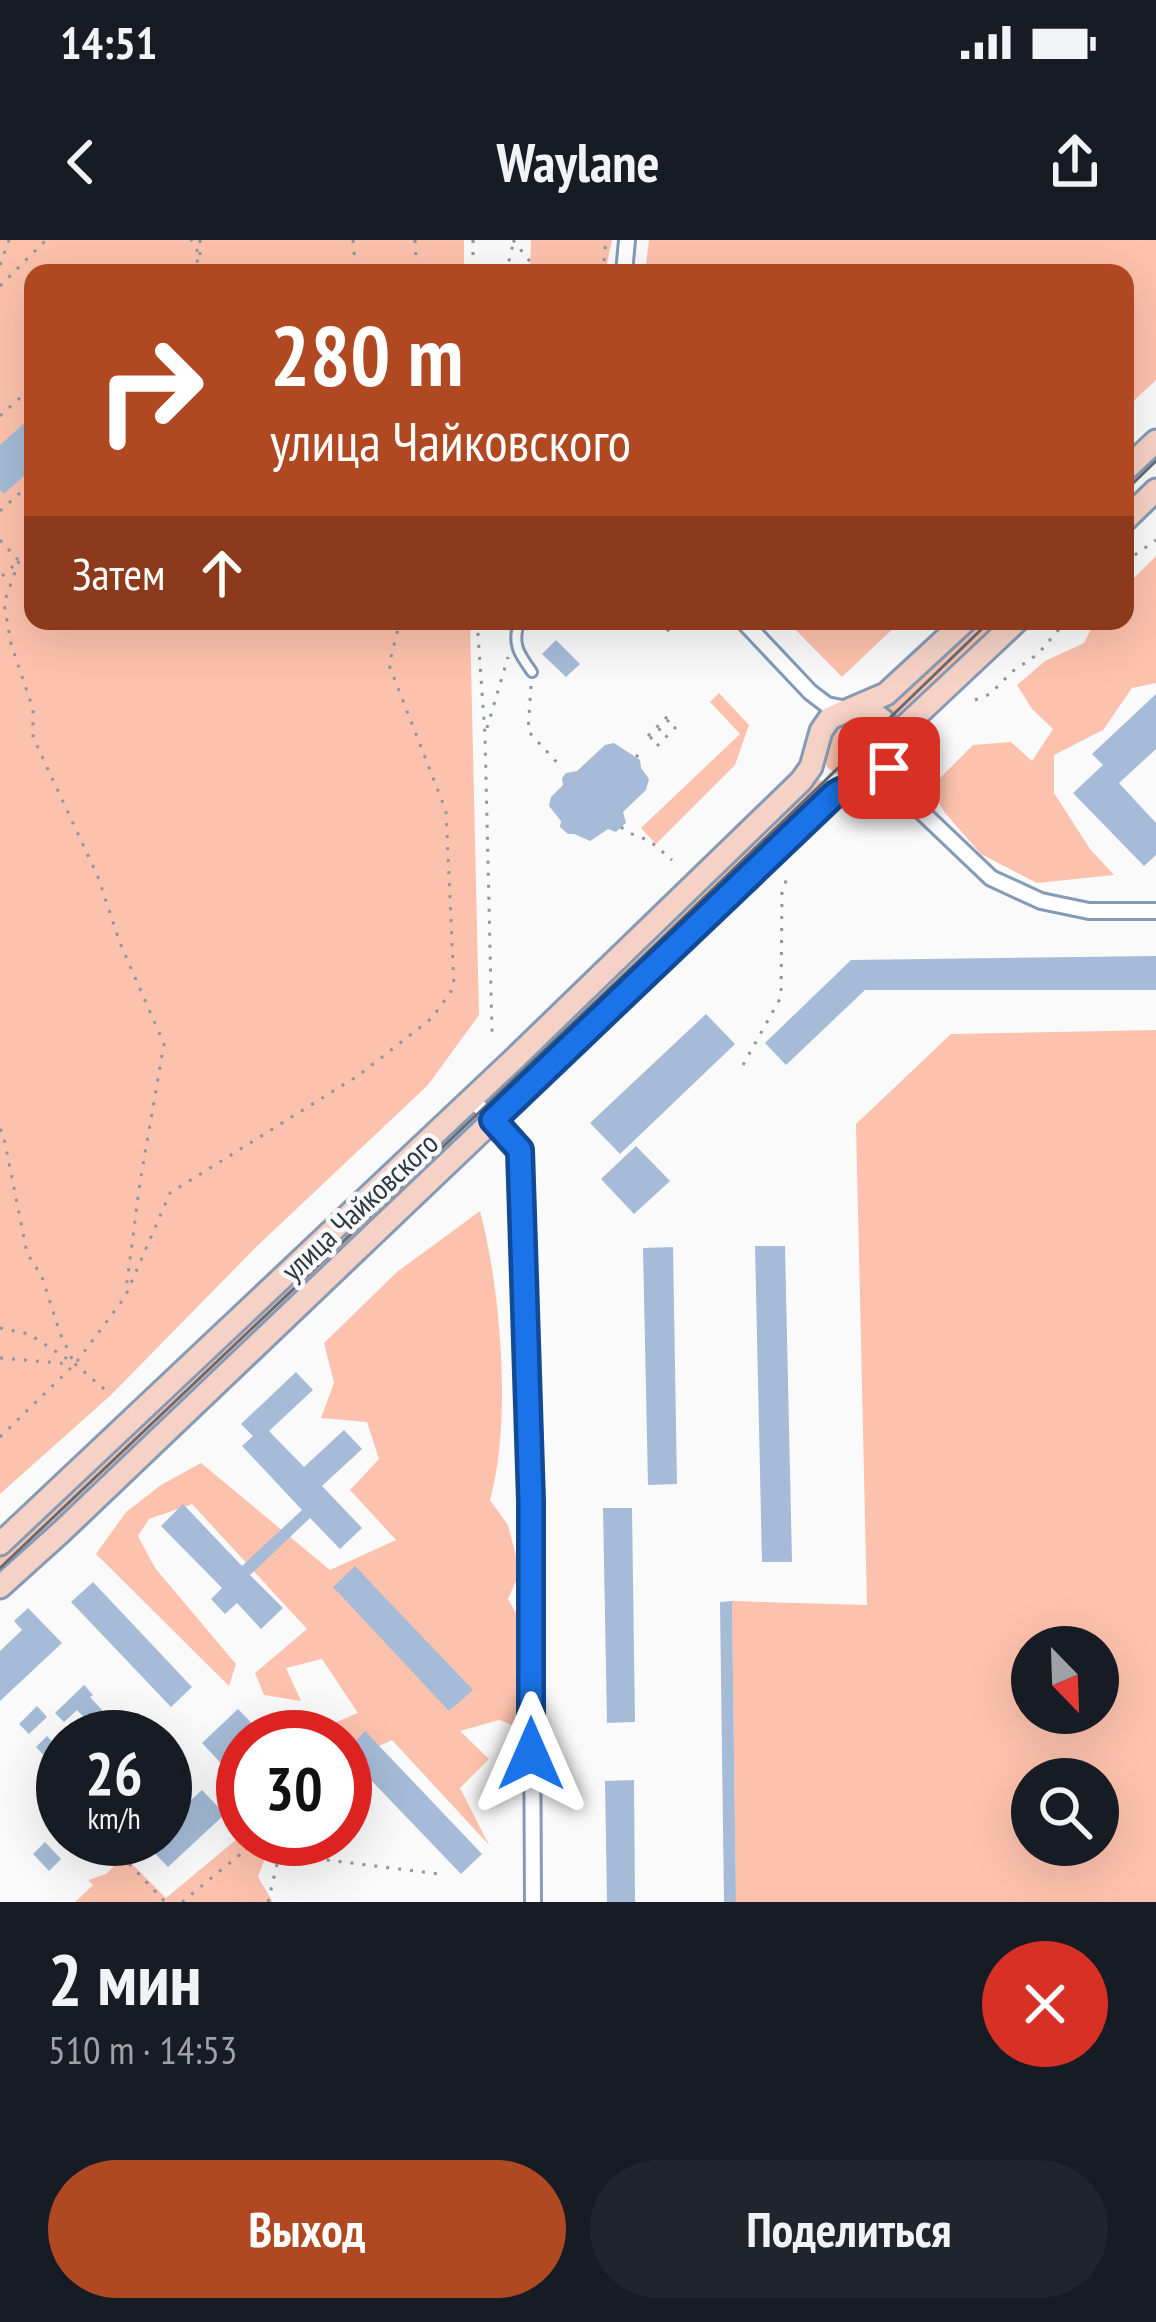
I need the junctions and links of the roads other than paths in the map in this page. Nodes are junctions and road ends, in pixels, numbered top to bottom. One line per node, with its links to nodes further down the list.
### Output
1 (1156, 441): 2 (main road)
2 (1134, 462)
3 (1156, 490): 4 (main road)
4 (1134, 511)
5 (516, 630): 9 (lane)
6 (751, 630): 10 (street)
7 (954, 630): 11 (main road, улица Чайковского)
8 (1007, 630): 13 (main road)
9 (532, 673)
10 (810, 692): 11 (street); 12 (street)
11 (852, 708): 12 (main road, улица Чайковского); 13 (main road)
12 (818, 738): 14 (main road); 17 (main road, улица Чайковского)
13 (894, 745): 14 (main road); 15 (street)
14 (853, 788): 15 (street); 18 (main road, улица Чайковского)
15 (907, 798): 16 (street)
16 (1156, 911)
17 (472, 1100): 18 (street); 19 (main road, улица Чайковского)
18 (493, 1120): 20 (main road, улица Чайковского); 21 (street)
19 (0, 1544)
20 (0, 1586)
21 (533, 1902)

